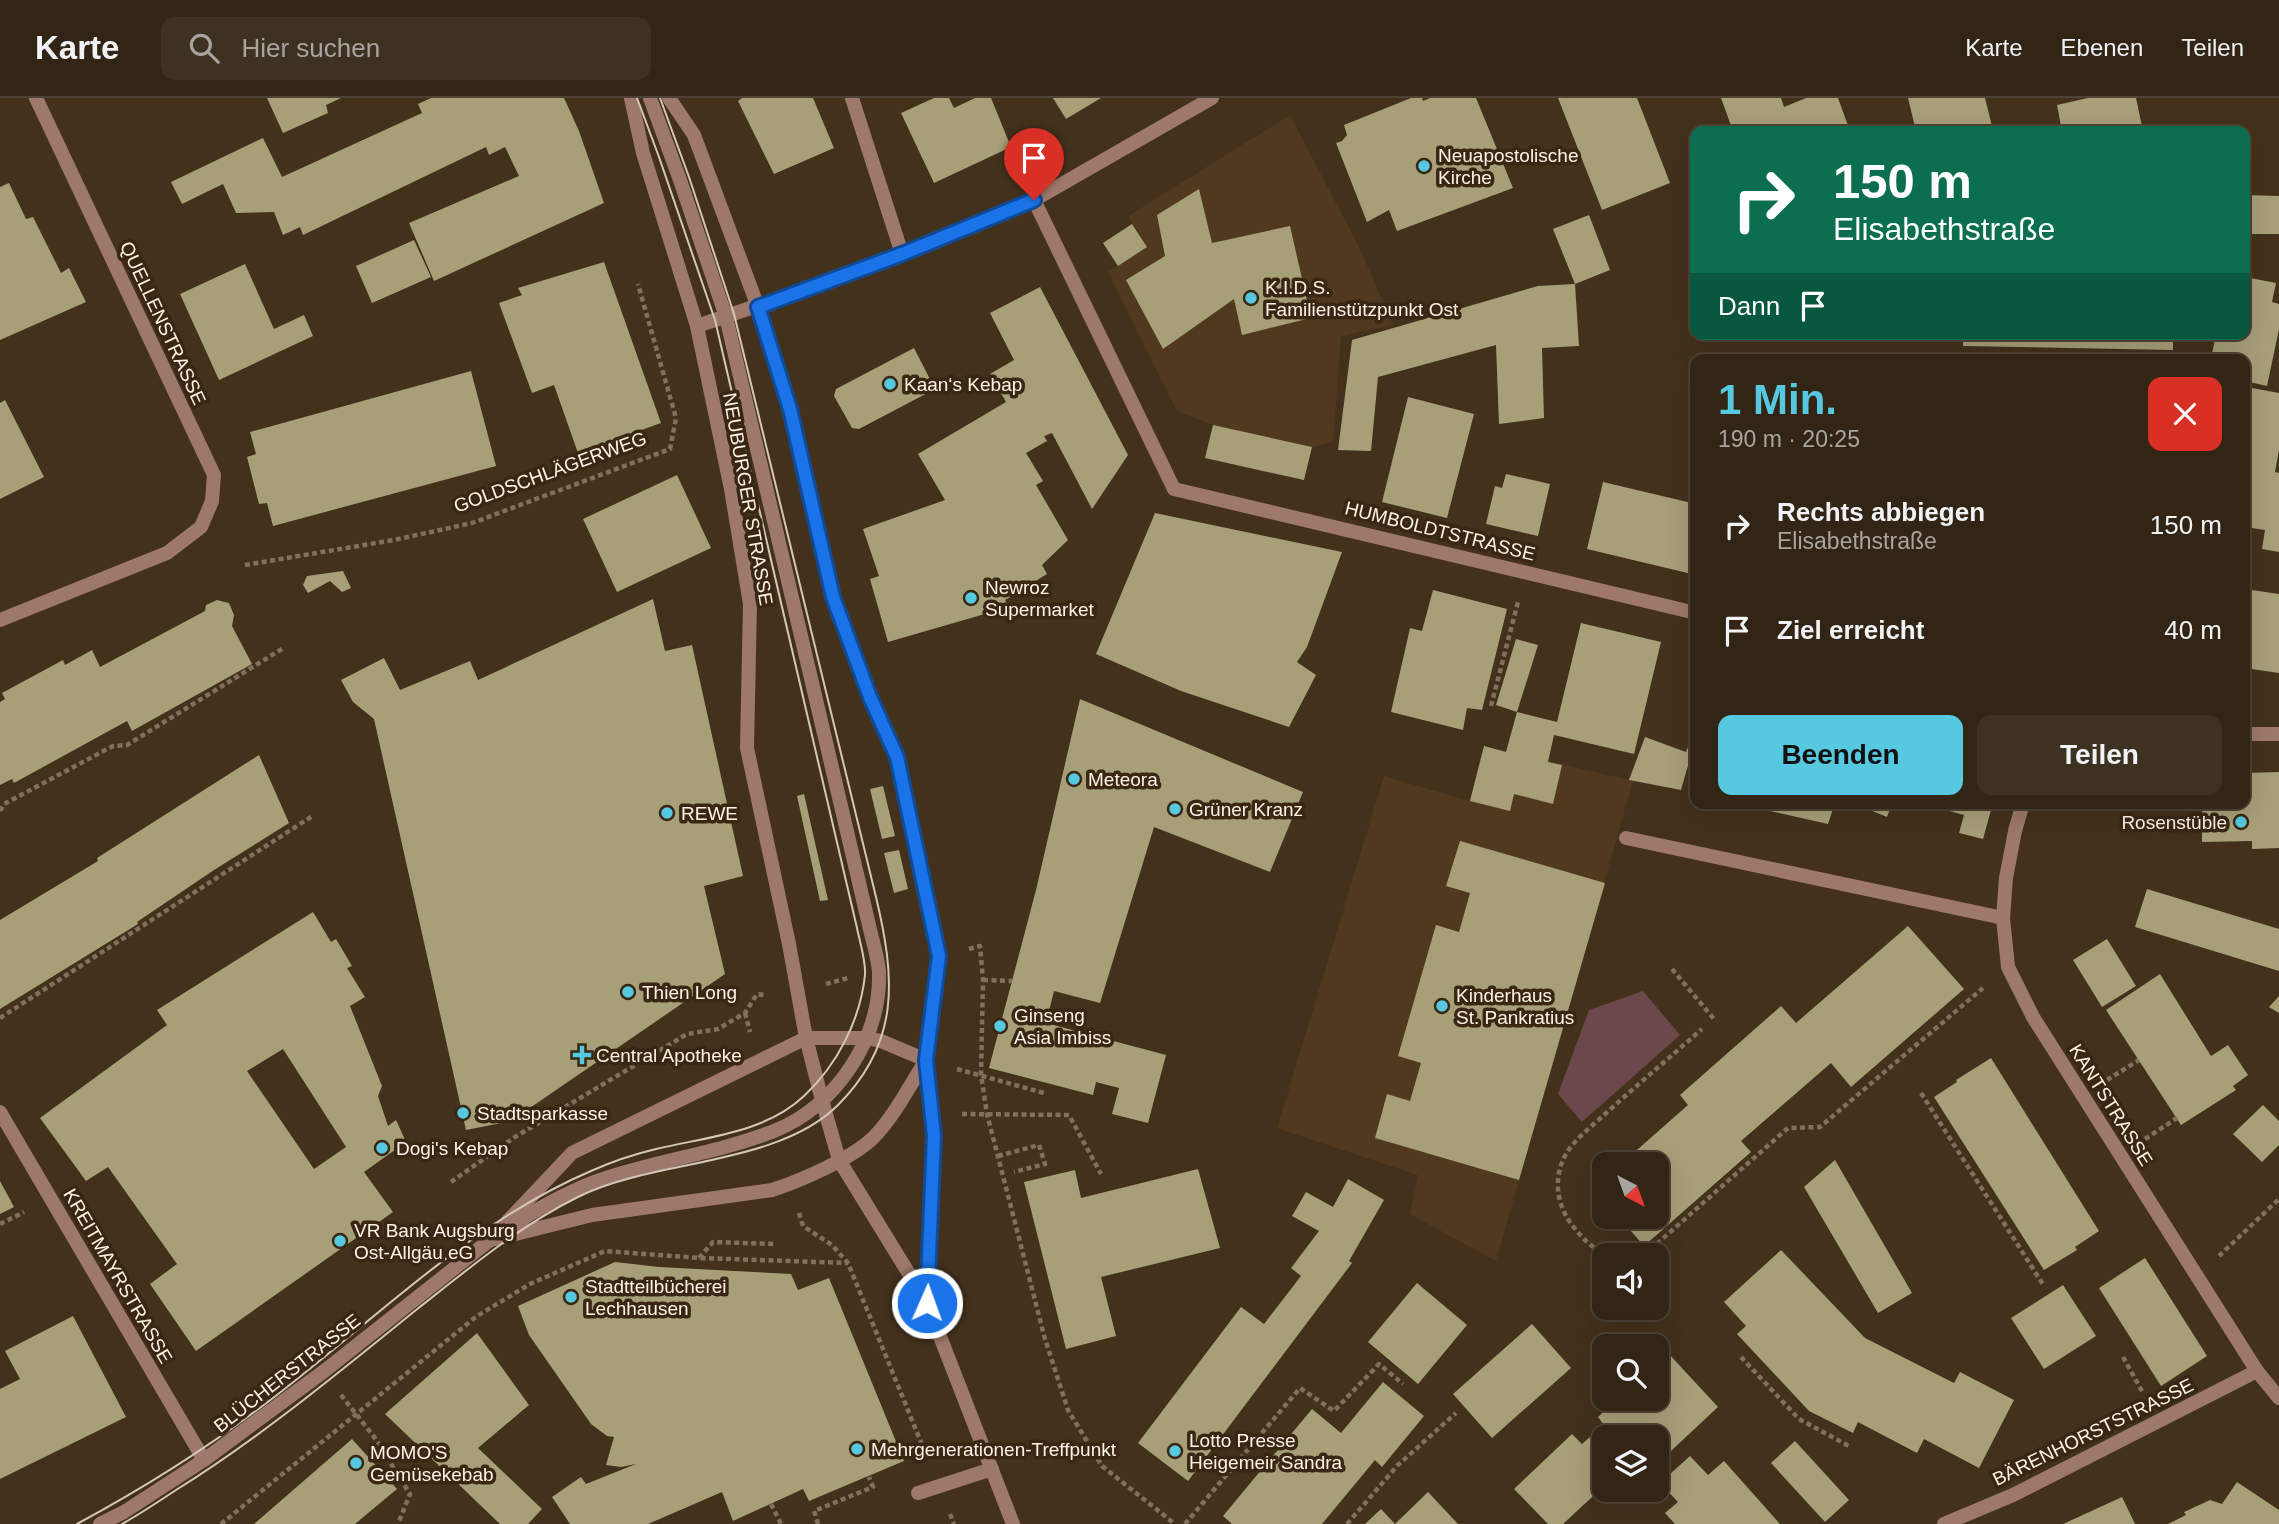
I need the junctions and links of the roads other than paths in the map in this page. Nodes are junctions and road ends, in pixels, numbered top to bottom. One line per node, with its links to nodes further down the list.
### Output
1 (36, 98): 13 (street, QUELLENSTRASSE)
2 (631, 98): 11 (street, NEUBURGER STRASSE)
3 (650, 98): 10 (street)
4 (669, 98): 9 (street, NEUBURGER STRASSE)
5 (852, 98): 8 (street)
6 (1212, 98): 7 (street)
7 (1034, 200): 8 (street); 12 (street, HUMBOLDTSTRASSE)
8 (902, 254): 9 (street)
9 (758, 307): 10 (street); 21 (street, NEUBURGER STRASSE)
10 (726, 317): 11 (street); 20 (street)
11 (697, 326): 19 (street, NEUBURGER STRASSE)
12 (1690, 612)
13 (0, 620)
14 (2250, 734): 15 (street)
15 (2279, 734)
16 (2021, 809): 18 (street, KANTSTRASSE)
17 (1626, 838): 18 (street)
18 (2004, 918): 27 (street, KANTSTRASSE)
19 (806, 1038): 20 (street); 22 (street, NEUBURGER STRASSE); 25 (street, BLÜCHERSTRASSE)
20 (866, 1038): 21 (street); 22 (street)
21 (926, 1060): 24 (street, NEUBURGER STRASSE); 26 (street, NEUBURGER STRASSE)
22 (822, 1100): 24 (street, NEUBURGER STRASSE); 25 (street)
23 (0, 1112): 29 (street, KREITMAYRSTRASSE)
24 (839, 1160): 25 (street, BLÜCHERSTRASSE); 26 (street, NEUBURGER STRASSE)
25 (490, 1240): 29 (street, BLÜCHERSTRASSE)
26 (927, 1303): 30 (street, NEUBURGER STRASSE)
27 (2257, 1371): 28 (street, KANTSTRASSE); 34 (street, BÄRENHORSTSTRASSE)
28 (2279, 1398)
29 (204, 1460): 32 (street, BLÜCHERSTRASSE)
30 (992, 1469): 31 (street); 33 (street, NEUBURGER STRASSE)
31 (918, 1493)
32 (100, 1524)
33 (1013, 1524)
34 (1944, 1524)

